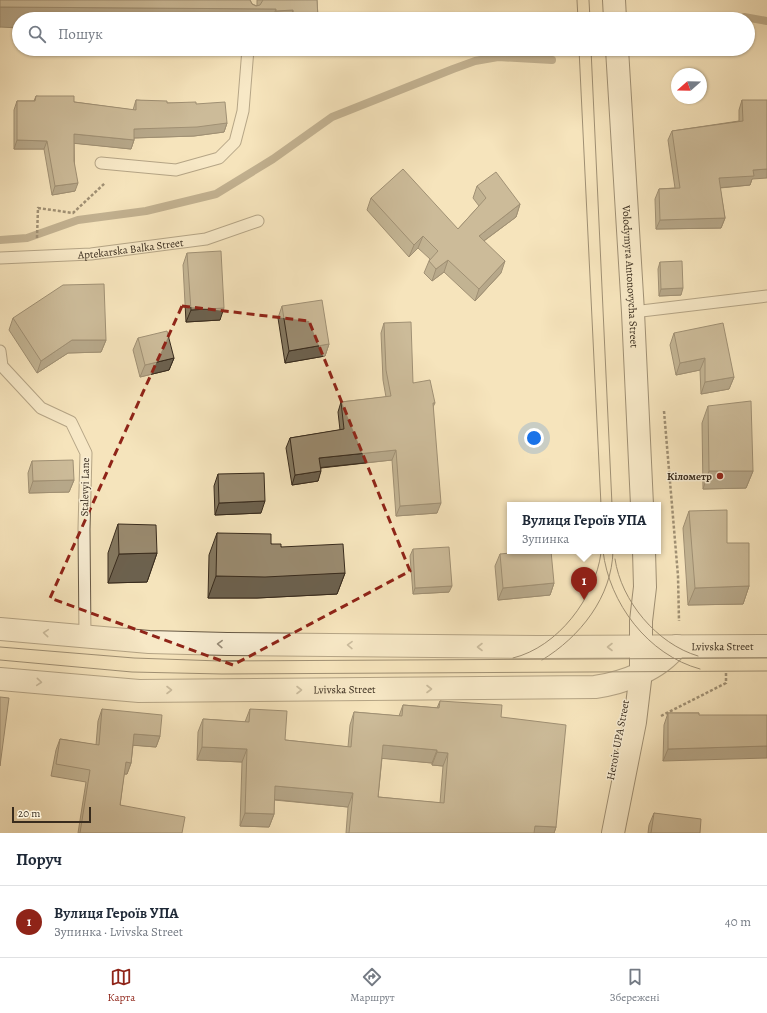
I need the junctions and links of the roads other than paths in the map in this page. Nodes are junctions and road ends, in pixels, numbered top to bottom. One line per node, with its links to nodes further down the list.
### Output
1 (614, 0): 2 (street)
2 (615, 12)
3 (247, 56): 5 (lane)
4 (617, 56): 9 (street, Volodymyra Antonovycha Street)
5 (101, 163)
6 (258, 221): 7 (lane, Aptekarska Balka Street)
7 (0, 258)
8 (767, 296): 9 (lane)
9 (633, 312): 11 (street, Volodymyra Antonovycha Street)
10 (0, 351): 14 (lane, Stalevyi Lane)
11 (642, 502)
12 (644, 554): 15 (street)
13 (0, 629): 14 (street, Lvivska Street, one-way to 13)
14 (85, 637): 15 (street, Lvivska Street, one-way to 14)
15 (638, 646): 16 (street, Lvivska Street); 18 (street, Heroiv UPA Street)
16 (677, 646): 17 (street, Lvivska Street); 18 (street, Lvivska Street)
17 (767, 646)
18 (635, 676): 19 (street, Lvivska Street, one-way to 18); 20 (street, Heroiv UPA Street); 21 (street, Heroiv UPA Street)
19 (0, 679)
20 (598, 833)
21 (612, 833)

